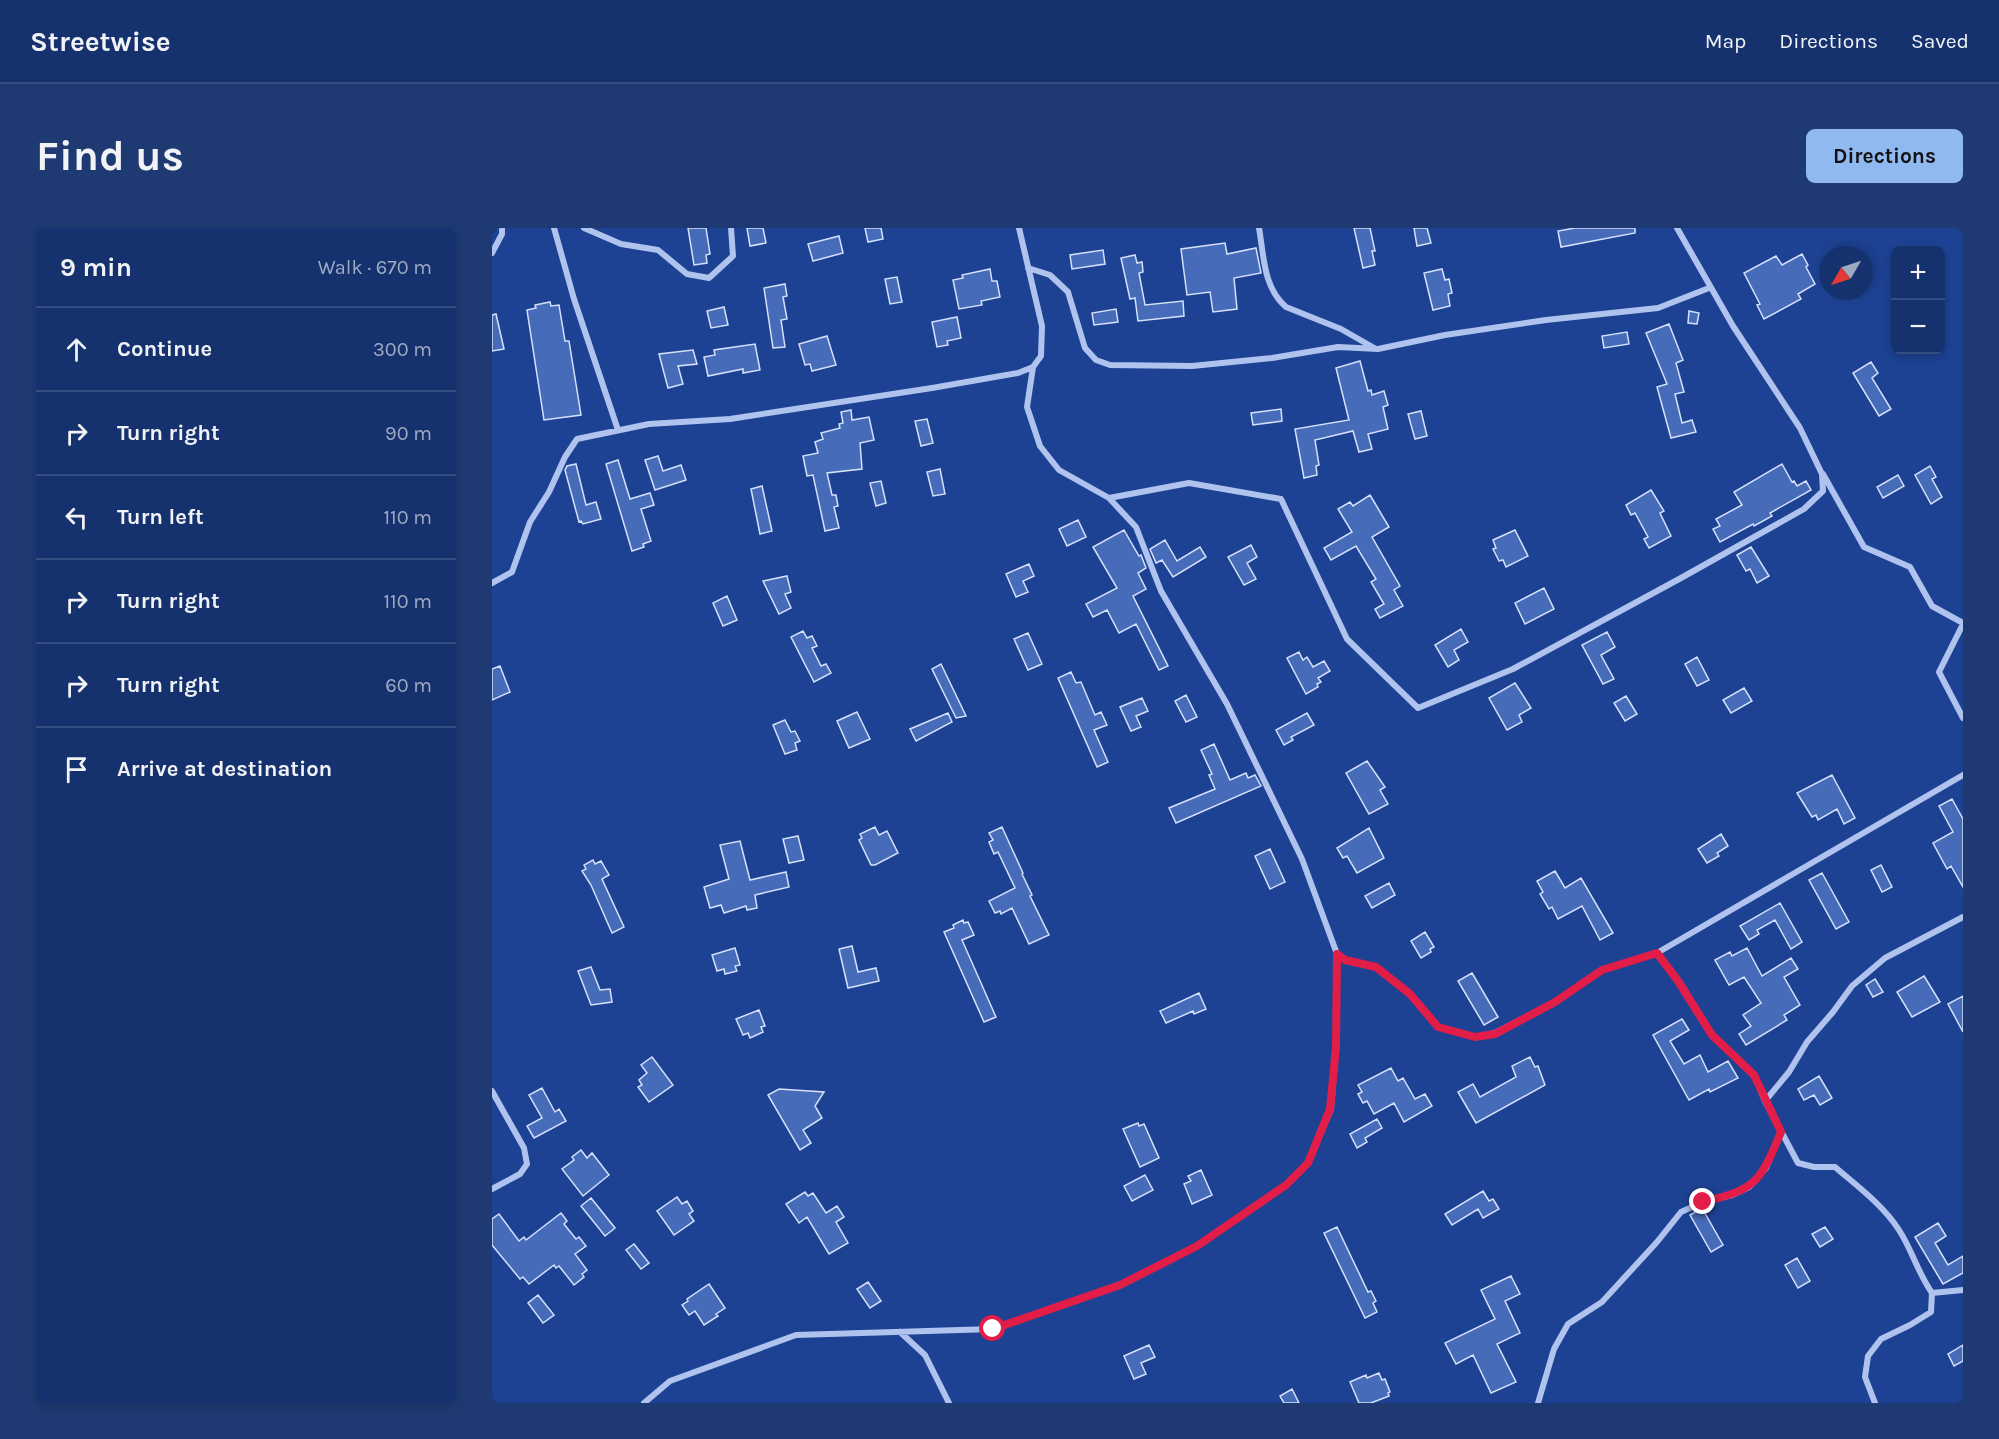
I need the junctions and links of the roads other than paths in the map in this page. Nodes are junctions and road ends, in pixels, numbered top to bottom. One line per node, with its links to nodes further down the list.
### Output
1 (502, 228): 8 (street)
2 (554, 228): 13 (street)
3 (584, 228): 4 (street)
4 (731, 228)
5 (1019, 228): 9 (street)
6 (1259, 228): 11 (street)
7 (1677, 228): 10 (street)
8 (492, 253)
9 (1028, 268): 11 (street); 12 (street)
10 (1709, 288): 11 (street); 14 (street)
11 (1378, 349)
12 (1033, 367): 13 (street); 15 (street)
13 (618, 430): 16 (street)
14 (1822, 474): 15 (street); 17 (street)
15 (1109, 498): 22 (street)
16 (492, 583)
17 (1963, 624): 18 (street)
18 (1963, 718)
19 (1963, 775): 21 (street)
20 (1963, 917): 24 (street)
21 (1657, 953): 22 (street); 24 (street)
22 (1337, 954): 29 (street)
23 (492, 1091): 26 (street)
24 (1764, 1101): 25 (street)
25 (1781, 1132): 28 (street); 32 (street)
26 (492, 1189)
27 (1963, 1290): 28 (street)
28 (1932, 1293): 33 (street)
29 (900, 1332): 30 (street); 31 (street)
30 (644, 1403)
31 (950, 1403)
32 (1538, 1403)
33 (1875, 1403)

